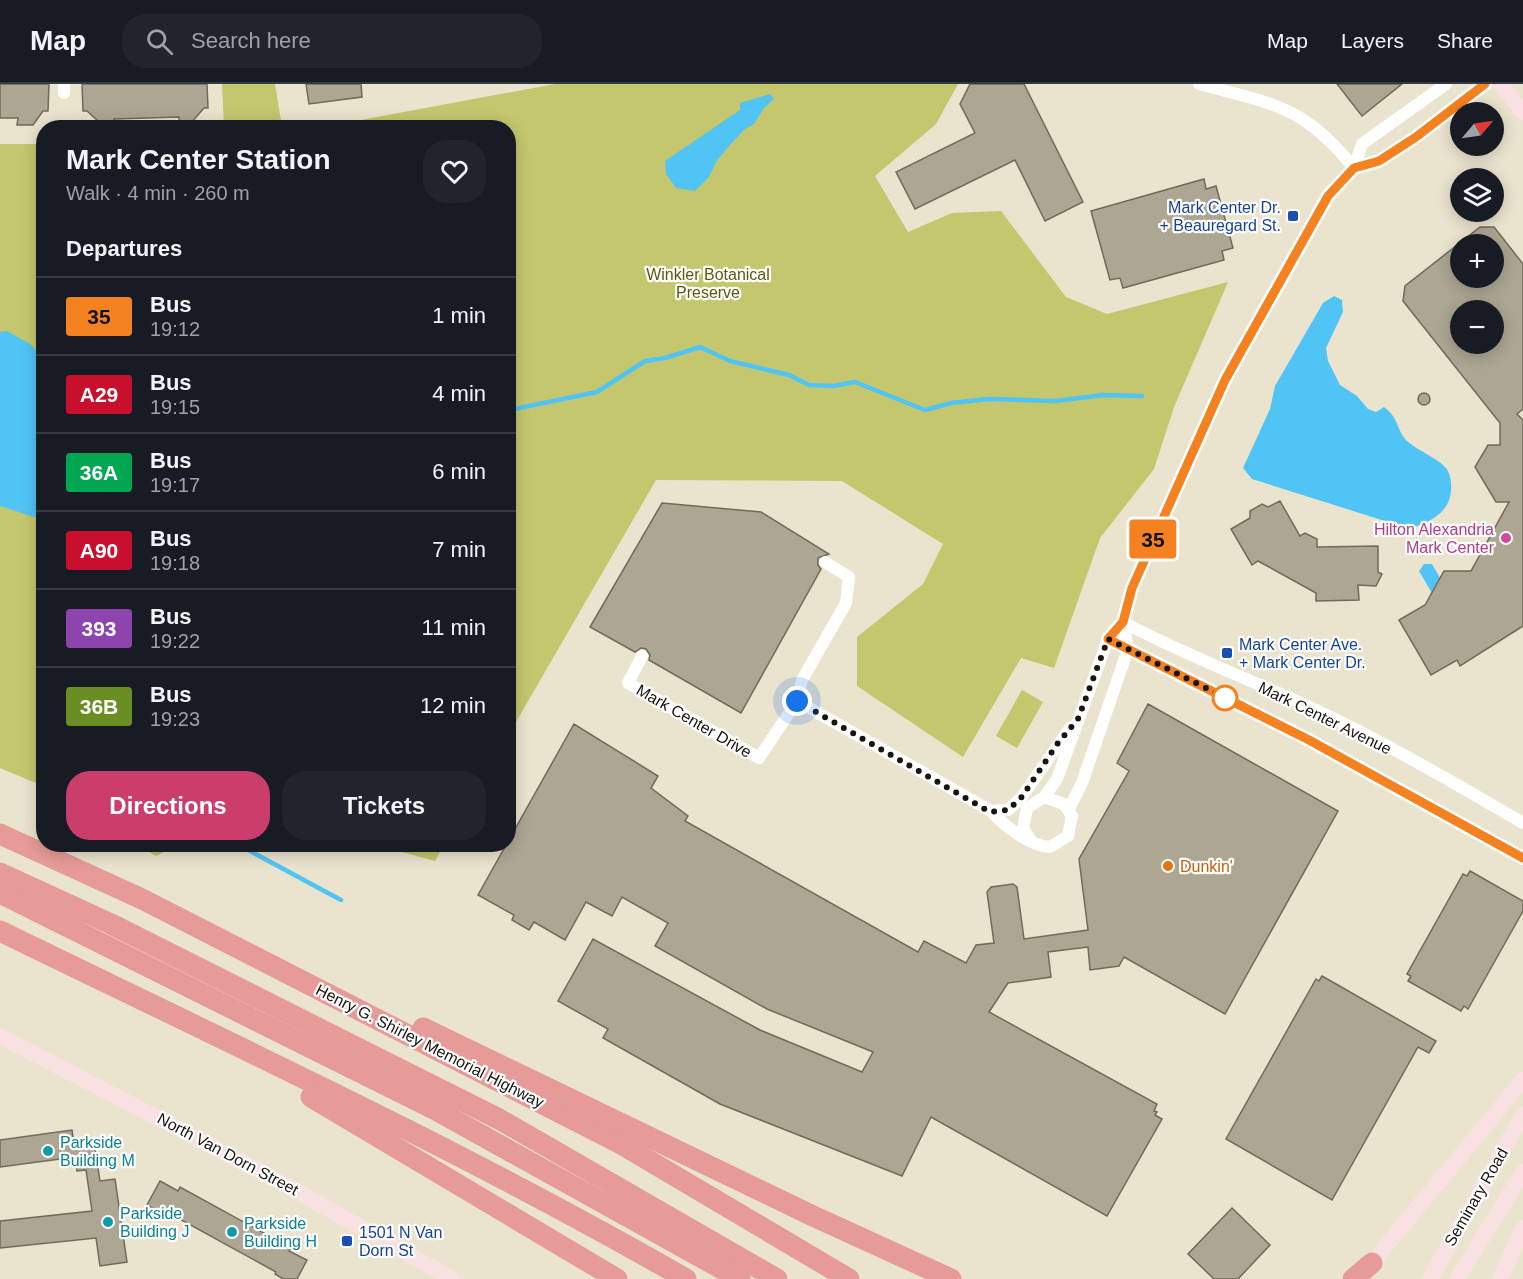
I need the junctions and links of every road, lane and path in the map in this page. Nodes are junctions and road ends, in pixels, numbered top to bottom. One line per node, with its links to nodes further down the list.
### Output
1 (1199, 84): 6 (street)
2 (1446, 84): 6 (street)
3 (1485, 84): 6 (street)
4 (1501, 84): 5 (main road)
5 (1523, 112)
6 (1354, 168): 8 (street)
7 (825, 562): 12 (street, Mark Center Drive)
8 (1123, 622): 9 (street); 10 (street); 17 (street, Mark Center Avenue)
9 (1108, 639): 10 (street, Mark Center Avenue); 13 (street)
10 (1128, 649): 15 (street); 22 (street, Mark Center Avenue)
11 (642, 656): 12 (street, Mark Center Drive)
12 (797, 701): 16 (street)
13 (1078, 719): 14 (street); 16 (street)
14 (1044, 797): 15 (street); 19 (street)
15 (1069, 809): 19 (street)
16 (990, 812): 19 (street)
17 (1523, 823)
18 (0, 834): 20 (highway, Henry G. Shirley Memorial Highway)
19 (1031, 840)
20 (36, 850)
21 (39, 852): 25 (highway, Henry G. Shirley Memorial Highway)
22 (1523, 858)
23 (0, 873): 40 (highway)
24 (0, 893): 39 (highway)
25 (142, 899): 41 (highway, Henry G. Shirley Memorial Highway); 42 (highway)
26 (0, 931): 27 (highway)
27 (159, 1006): 37 (highway); 38 (highway)
28 (0, 1036): 36 (main road, North Van Dorn Street)
29 (1523, 1080): 35 (main road)
30 (1523, 1115): 44 (main road, Seminary Road)
31 (1523, 1157): 34 (main road)
32 (1523, 1172): 34 (main road, Seminary Road)
33 (1523, 1228): 46 (main road)
34 (1467, 1261): 45 (main road, Seminary Road)
35 (1366, 1271): 43 (highway)
36 (452, 1279)
37 (617, 1279)
38 (686, 1279)
39 (740, 1279)
40 (777, 1279)
41 (849, 1279)
42 (951, 1279)
43 (1353, 1279)
44 (1430, 1279)
45 (1457, 1279)
46 (1500, 1279)

